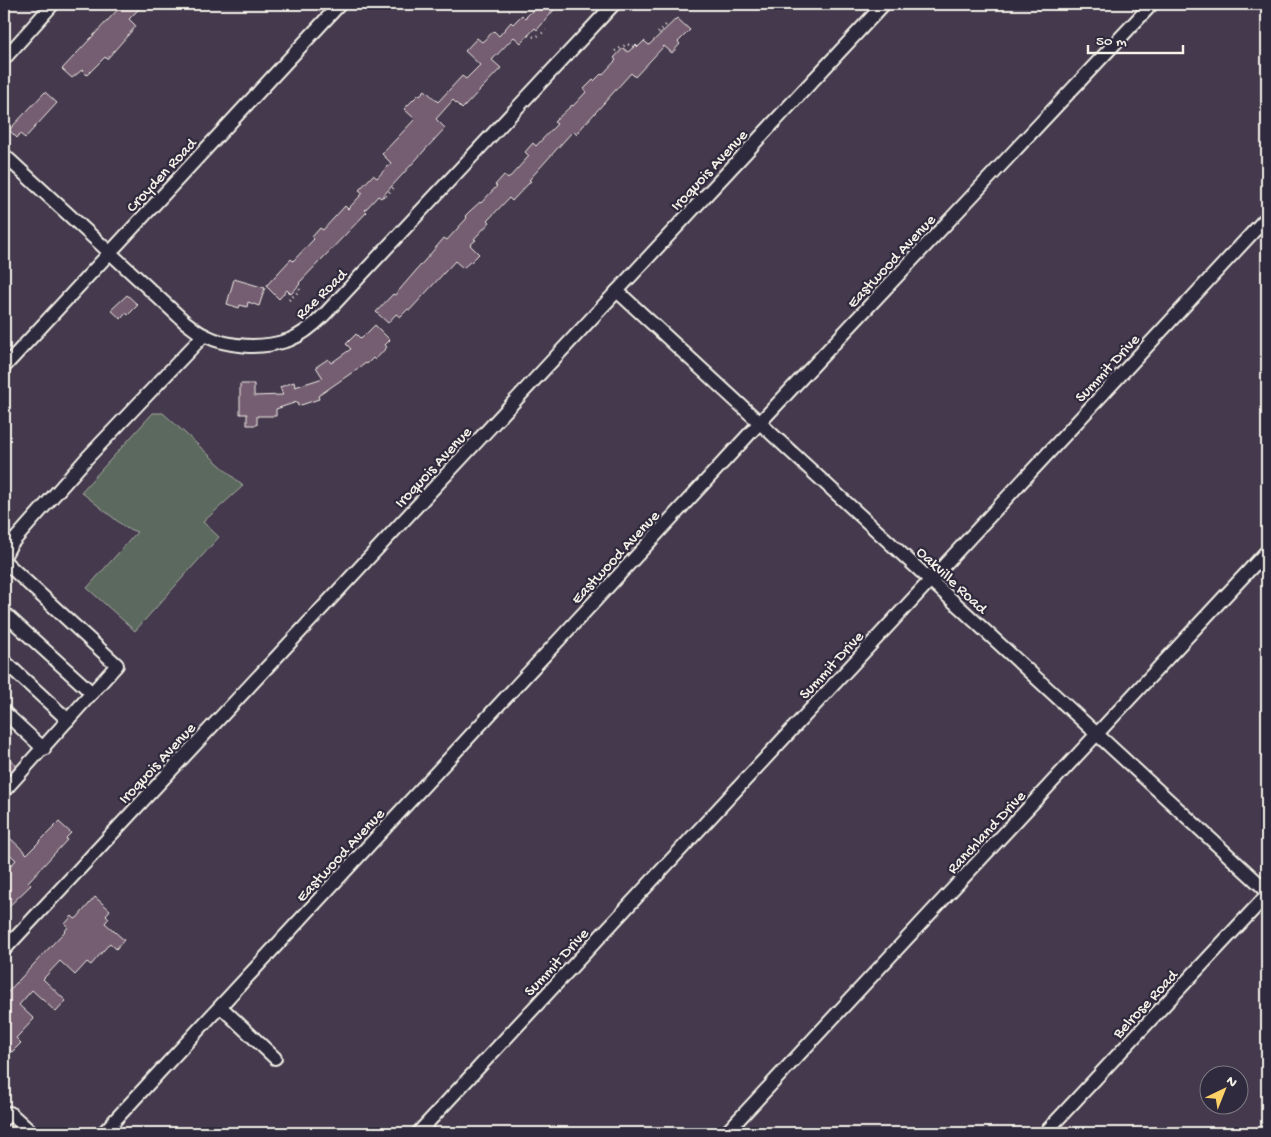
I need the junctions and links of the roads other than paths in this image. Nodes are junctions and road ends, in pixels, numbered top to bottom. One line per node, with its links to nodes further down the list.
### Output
1 (53, 4): 6 (street)
2 (340, 4): 9 (street, Croyden Road)
3 (614, 4): 11 (street, Rae Road)
4 (884, 4): 10 (street, Iroquois Avenue)
5 (1152, 4): 13 (street, Eastwood Avenue)
6 (4, 59)
7 (4, 155): 9 (street, Rae Road)
8 (1267, 217): 17 (street, Summit Drive)
9 (110, 253): 11 (street, Rae Road); 12 (street, Croyden Road)
10 (617, 291): 13 (street, Oakville Road); 27 (street, Iroquois Avenue)
11 (204, 335): 15 (street)
12 (4, 367)
13 (759, 423): 17 (street, Oakville Road); 28 (street, Eastwood Avenue)
14 (1267, 551): 23 (street, Ranchland Drive)
15 (4, 557)
16 (4, 561): 20 (street)
17 (930, 580): 23 (street, Oakville Road); 33 (street, Summit Drive)
18 (4, 613): 20 (street)
19 (4, 661): 22 (street)
20 (92, 693): 22 (street)
21 (4, 712): 24 (street)
22 (68, 720): 24 (street)
23 (1096, 734): 26 (street, Oakville Road); 34 (street, Ranchland Drive)
24 (44, 749): 25 (street)
25 (4, 791)
26 (1267, 893): 35 (street, Belrose Road)
27 (4, 950)
28 (220, 1007): 29 (street); 32 (street, Eastwood Avenue)
29 (275, 1058)
30 (4, 1119): 31 (street)
31 (32, 1133)
32 (103, 1133)
33 (418, 1133)
34 (726, 1133)
35 (1045, 1133)

